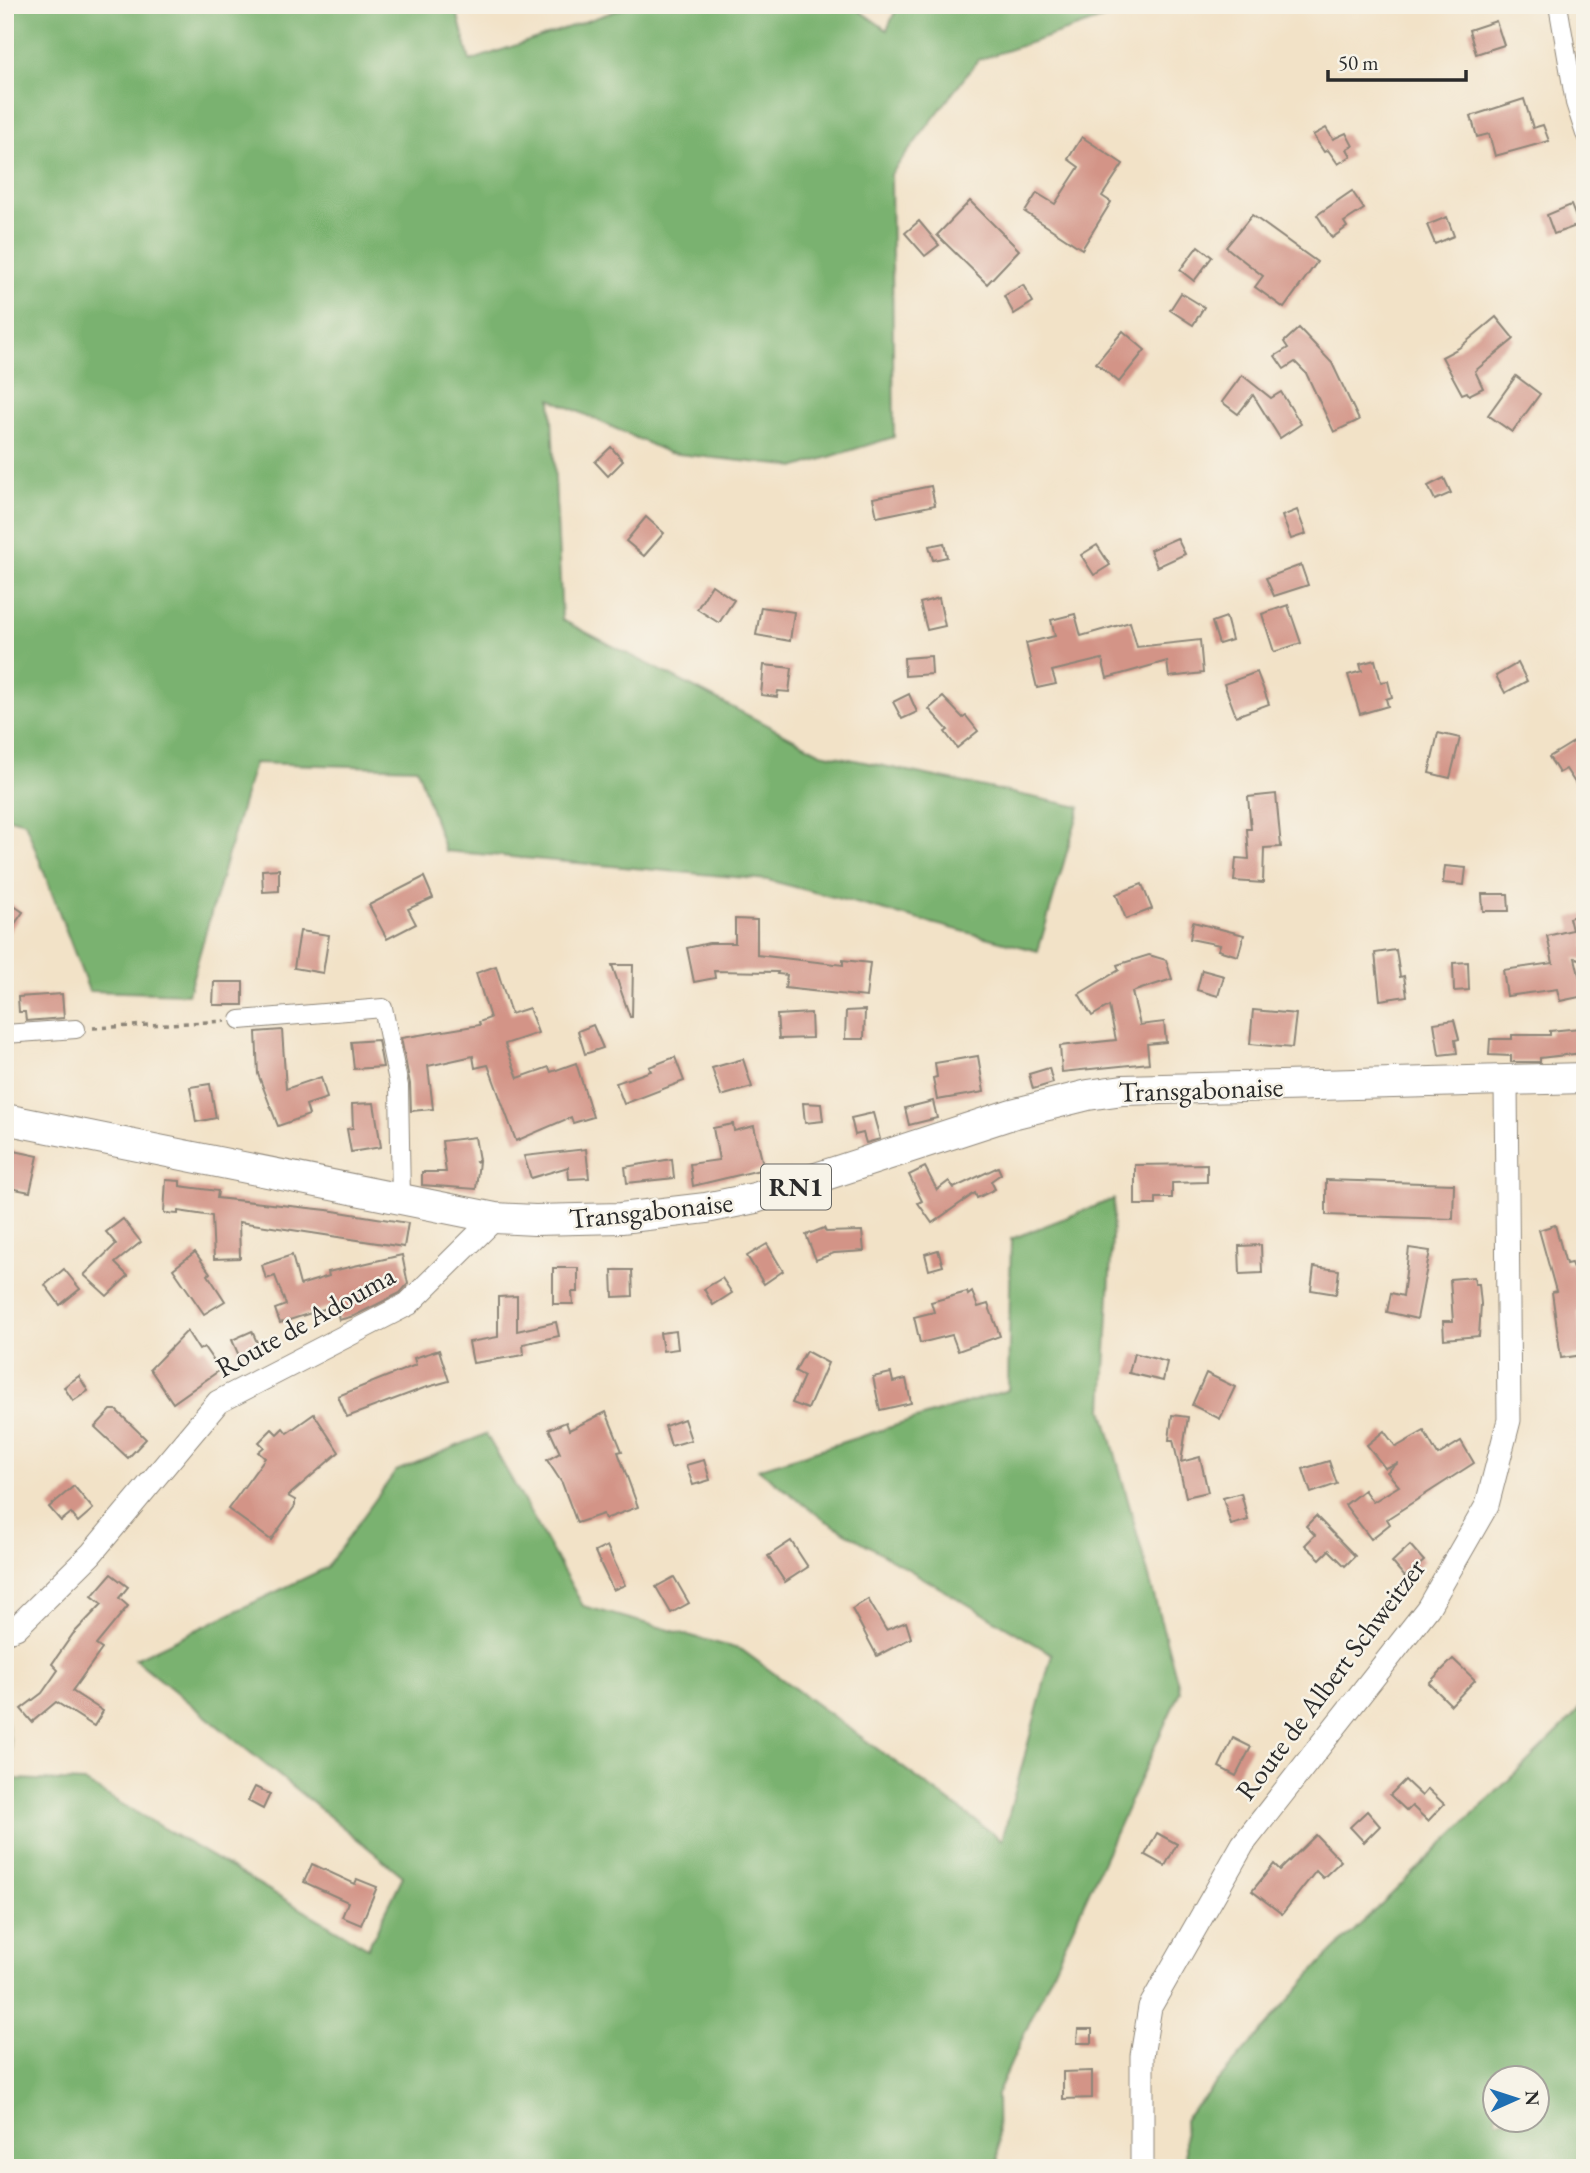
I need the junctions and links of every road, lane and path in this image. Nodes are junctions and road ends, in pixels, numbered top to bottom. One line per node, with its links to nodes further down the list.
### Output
1 (1558, 5): 2 (street)
2 (1585, 134)
3 (240, 1020): 4 (path); 9 (street)
4 (76, 1029): 5 (street)
5 (5, 1034)
6 (1585, 1078): 7 (highway, Transgabonaise / RN1)
7 (1506, 1083): 10 (highway, Transgabonaise / RN1); 12 (street, Route de Albert Schweitzer)
8 (5, 1119): 9 (highway, Transgabonaise / RN1)
9 (401, 1199): 10 (highway, Transgabonaise / RN1)
10 (495, 1218): 11 (street, Route de Adouma)
11 (5, 1632)
12 (1142, 2168)

